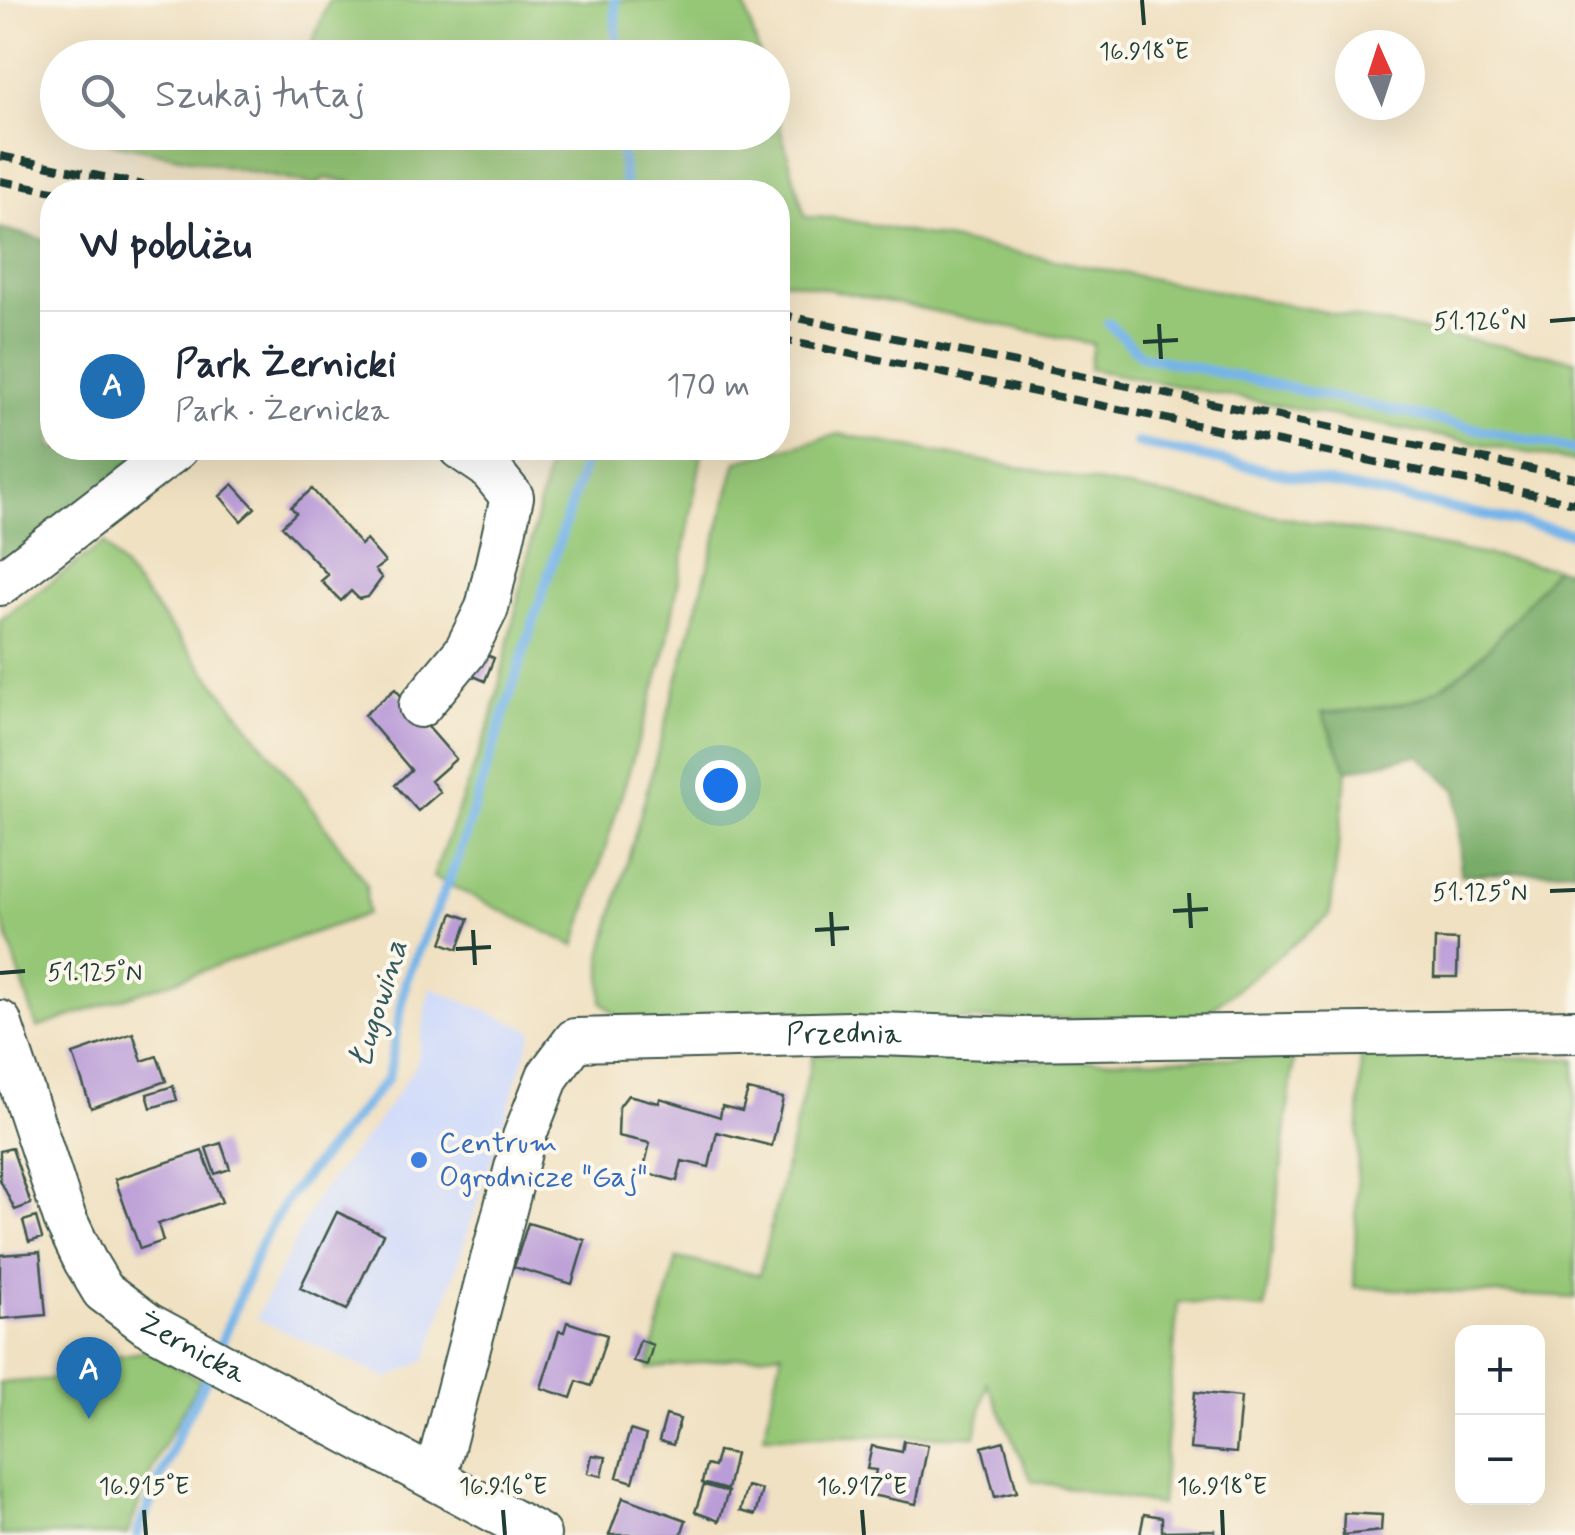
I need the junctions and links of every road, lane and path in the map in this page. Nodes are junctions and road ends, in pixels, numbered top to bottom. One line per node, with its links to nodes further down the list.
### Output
1 (162, 460): 3 (street)
2 (478, 460): 4 (street)
3 (0, 584)
4 (420, 706)
5 (0, 1022): 7 (street, Żernicka)
6 (1575, 1031): 7 (street, Przednia)
7 (434, 1478): 8 (street, Żernicka)
8 (539, 1535)

